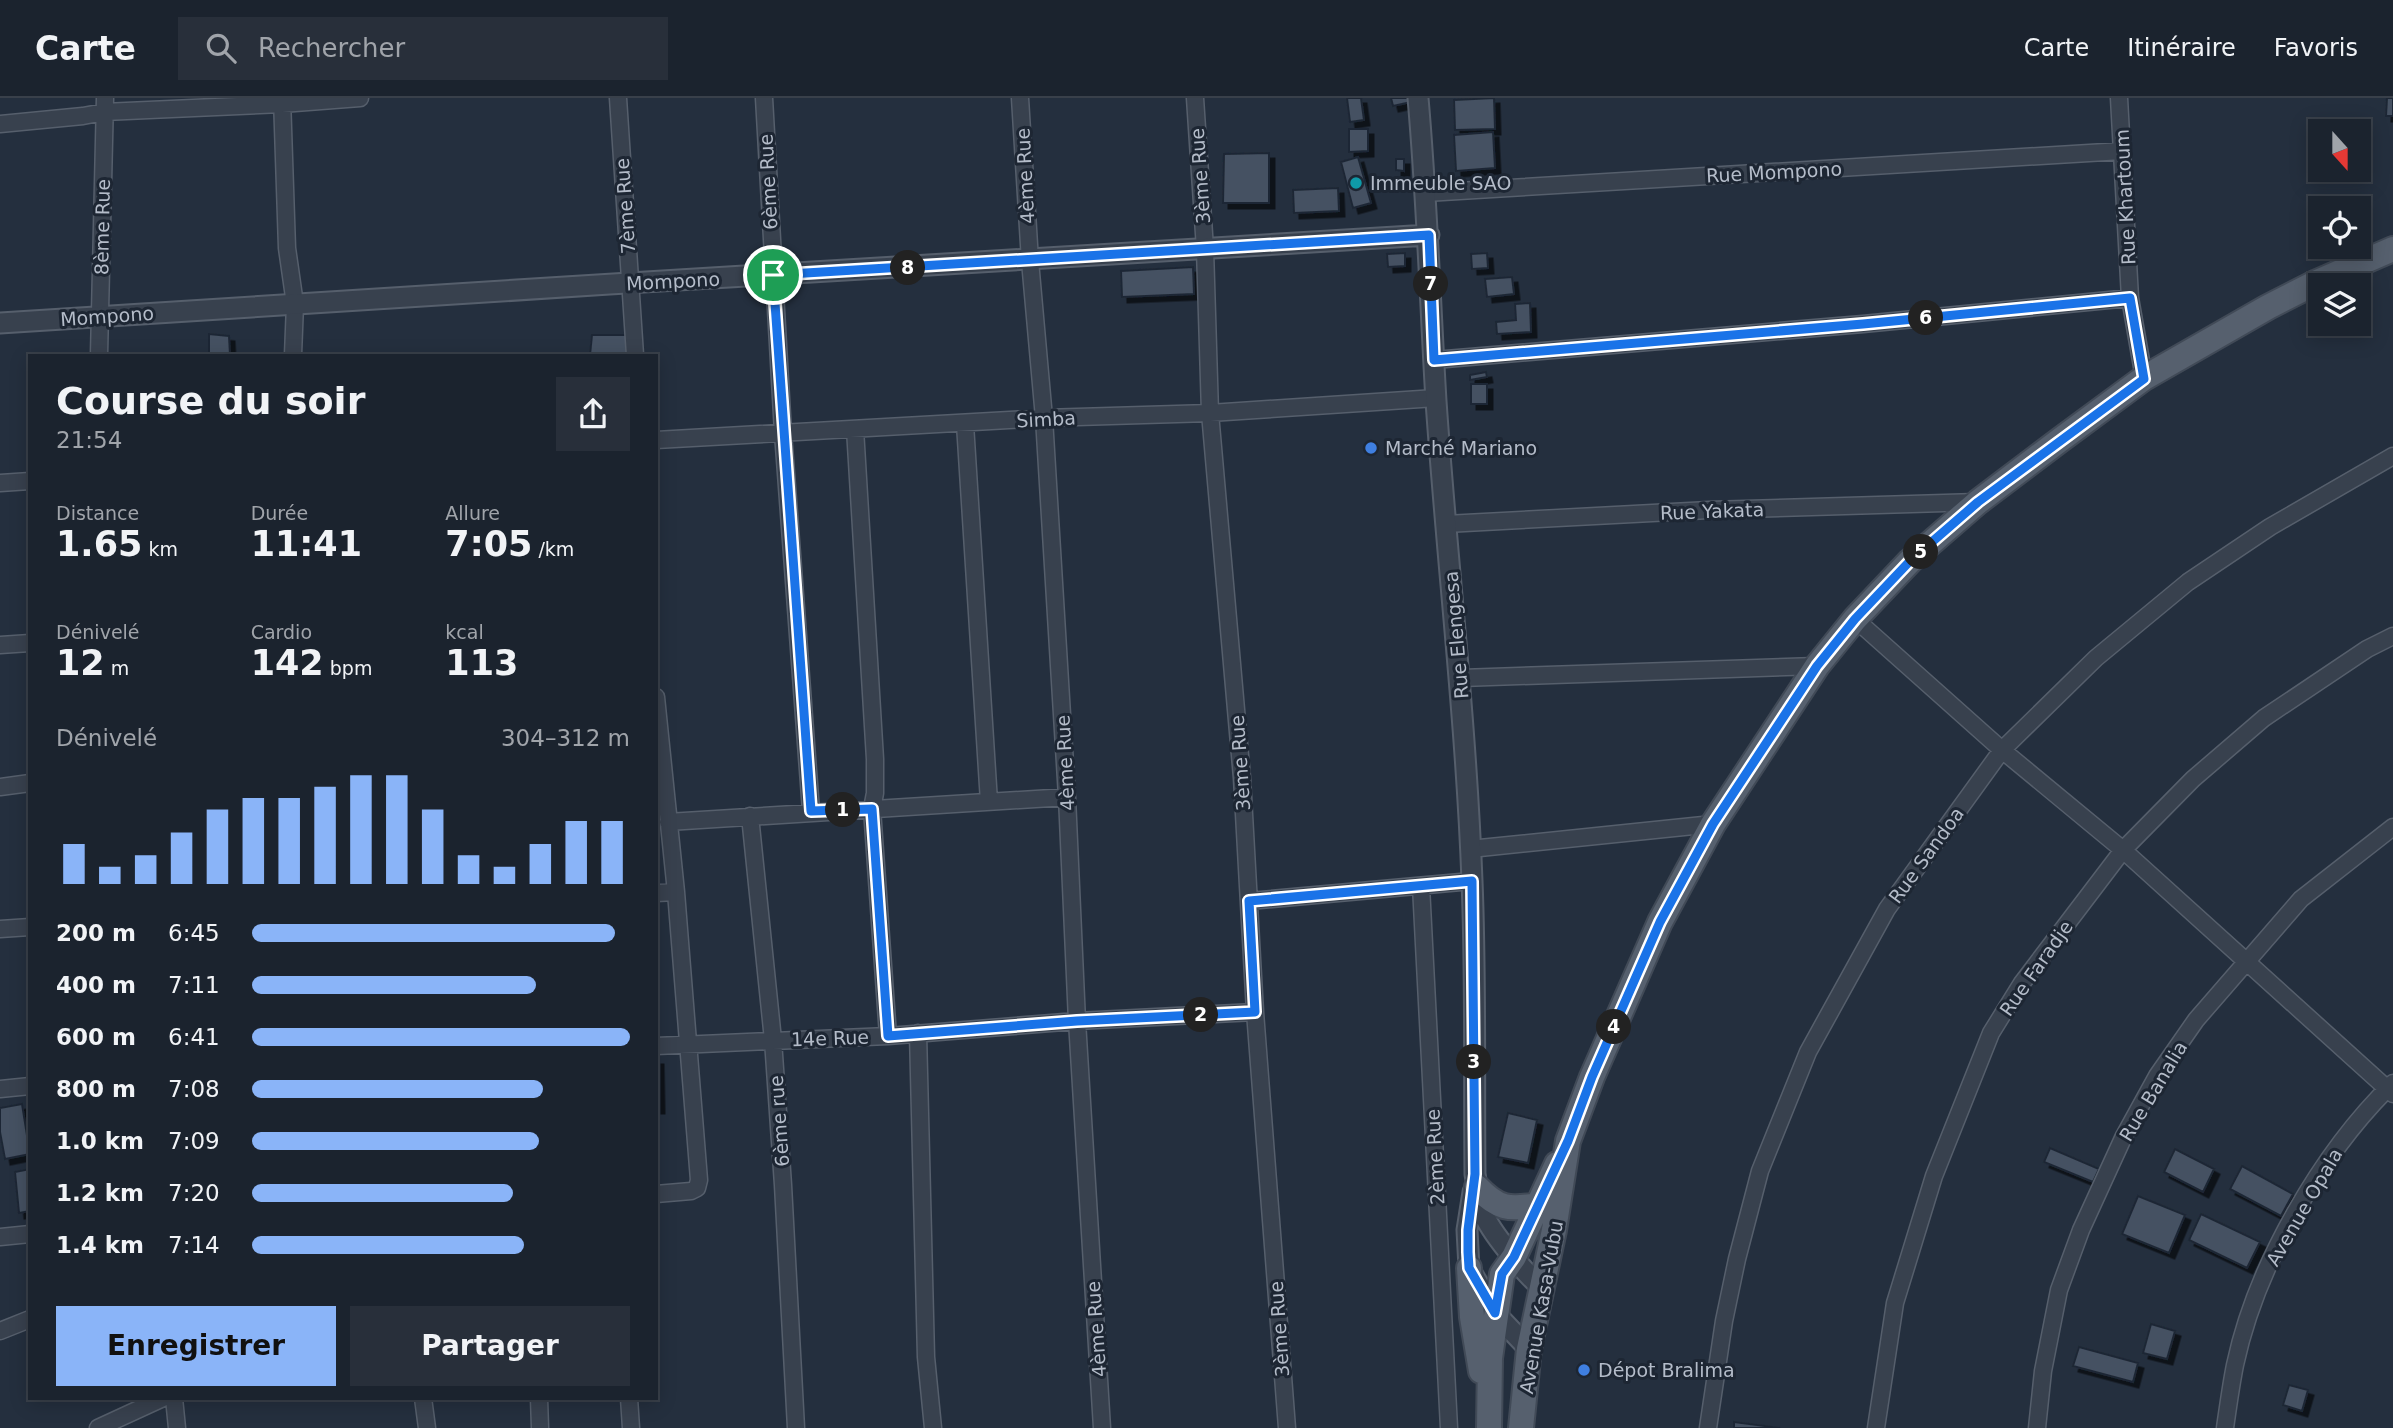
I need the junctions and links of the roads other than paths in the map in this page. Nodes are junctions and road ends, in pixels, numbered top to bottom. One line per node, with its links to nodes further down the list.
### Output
1 (360, 98): 8 (street)
2 (618, 98): 18 (street, 7ème Rue)
3 (764, 98): 17 (street, 6ème Rue)
4 (1020, 98): 16 (street, 4ème Rue)
5 (1195, 98): 14 (street, 3ème Rue)
6 (1418, 98): 12 (street, Rue Elengesa)
7 (2119, 98): 11 (street, Rue Khartoum)
8 (282, 101): 9 (street); 20 (street)
9 (104, 105): 10 (street); 21 (street, 8ème Rue)
10 (0, 124)
11 (2122, 150): 12 (street, Rue Mompono); 19 (street, Rue Khartoum)
12 (1426, 193): 13 (street, Rue Elengesa)
13 (1429, 235): 14 (street, Mompono); 26 (street, Rue Elengesa)
14 (1205, 249): 16 (street, Mompono); 29 (street, 3ème Rue)
15 (2393, 249): 27 (main road, Avenue Kasa-Vubu)
16 (1030, 261): 17 (street, Mompono); 30 (street, 4ème Rue)
17 (773, 275): 18 (street, Mompono); 33 (street, 6ème Rue)
18 (630, 284): 20 (street, Mompono); 25 (street, 7ème Rue)
19 (2130, 298): 26 (street); 27 (street, Rue Khartoum)
20 (295, 304): 21 (street, Mompono); 24 (street)
21 (101, 316): 22 (street, Mompono); 23 (street, 8ème Rue)
22 (0, 323)
23 (99, 354)
24 (293, 354)
25 (635, 354)
26 (1434, 360): 28 (street, Rue Elengesa)
27 (2144, 379): 38 (main road, Avenue Kasa-Vubu)
28 (1436, 398): 29 (street, Simba); 39 (street, Rue Elengesa)
29 (1210, 413): 30 (street, Simba); 65 (street, 3ème Rue)
30 (1045, 418): 31 (street, Simba); 51 (street, 4ème Rue)
31 (965, 424): 32 (street, Simba); 52 (street)
32 (855, 429): 33 (street, Simba); 53 (street)
33 (783, 433): 34 (street, Simba); 54 (street, 6ème Rue)
34 (658, 440)
35 (2393, 456): 47 (street, Rue Sandoa)
36 (28, 481): 37 (street)
37 (0, 482)
38 (1978, 502): 39 (street, Rue Yakata); 40 (main road, Avenue Kasa-Vubu)
39 (1446, 524): 45 (street, Rue Elengesa)
40 (1855, 619): 44 (main road, Avenue Kasa-Vubu); 47 (street)
41 (2393, 636): 60 (street, Rue Faradje)
42 (28, 643): 43 (street)
43 (0, 645)
44 (1817, 666): 45 (street); 57 (main road, Avenue Kasa-Vubu)
45 (1461, 678): 59 (street, Rue Elengesa)
46 (658, 738): 48 (street)
47 (2002, 750): 60 (street); 109 (street, Rue Sandoa)
48 (659, 758): 56 (street)
49 (28, 783): 50 (street)
50 (0, 787)
51 (1067, 797): 52 (street); 70 (street, 4ème Rue)
52 (989, 802): 53 (street)
53 (872, 809): 54 (street); 72 (street)
54 (811, 811): 55 (street)
55 (750, 816): 56 (street); 73 (street, 6ème rue)
56 (668, 822): 63 (street)
57 (1713, 824): 59 (street); 79 (main road, Avenue Kasa-Vubu)
58 (2393, 827): 68 (street, Rue Banalia)
59 (1470, 849): 61 (street, Rue Elengesa)
60 (2123, 850): 68 (street); 110 (street, Rue Faradje)
61 (1472, 881): 62 (street); 80 (street, Rue Elengesa)
62 (1421, 886): 65 (street); 107 (street, 2ème Rue)
63 (676, 892): 64 (street); 74 (street)
64 (658, 893)
65 (1249, 901): 69 (street, 3ème Rue)
66 (28, 927): 67 (street)
67 (0, 929)
68 (2247, 961): 78 (street); 111 (street, Rue Banalia)
69 (1255, 1012): 70 (street, 14e Rue); 106 (street, 3ème Rue)
70 (1077, 1021): 71 (street, 14e Rue); 105 (street, 4ème Rue)
71 (918, 1033): 72 (street, 14e Rue); 104 (street)
72 (888, 1036): 73 (street, 14e Rue)
73 (773, 1040): 74 (street, 14e Rue); 103 (street, 6ème rue)
74 (689, 1045): 75 (street, 14e Rue); 81 (street)
75 (658, 1046)
76 (28, 1086): 77 (street)
77 (0, 1089)
78 (2391, 1089): 112 (street, Avenue Opala)
79 (1568, 1141): 82 (main road); 87 (main road, Avenue Kasa-Vubu)
80 (1476, 1180): 82 (main road); 85 (street); 86 (street)
81 (658, 1194)
82 (1538, 1205): 85 (main road)
83 (28, 1234): 84 (street)
84 (0, 1237)
85 (1514, 1257): 87 (street); 88 (main road)
86 (1469, 1268): 88 (street); 97 (main road)
87 (1541, 1287): 91 (main road, Avenue Kasa-Vubu)
88 (1495, 1313): 91 (street); 97 (main road)
89 (28, 1320): 90 (street)
90 (0, 1331)
91 (1530, 1349): 108 (main road, Avenue Kasa-Vubu)
92 (159, 1400): 98 (street)
93 (174, 1400): 99 (street)
94 (423, 1400): 100 (street)
95 (539, 1400): 101 (street)
96 (629, 1400): 102 (street)
97 (1489, 1422)
98 (98, 1428)
99 (177, 1428)
100 (427, 1428)
101 (540, 1428)
102 (631, 1428)
103 (796, 1428)
104 (933, 1428)
105 (1102, 1428)
106 (1287, 1428)
107 (1449, 1428)
108 (1521, 1428)
109 (1708, 1428)
110 (1877, 1428)
111 (2037, 1428)
112 (2225, 1428)

